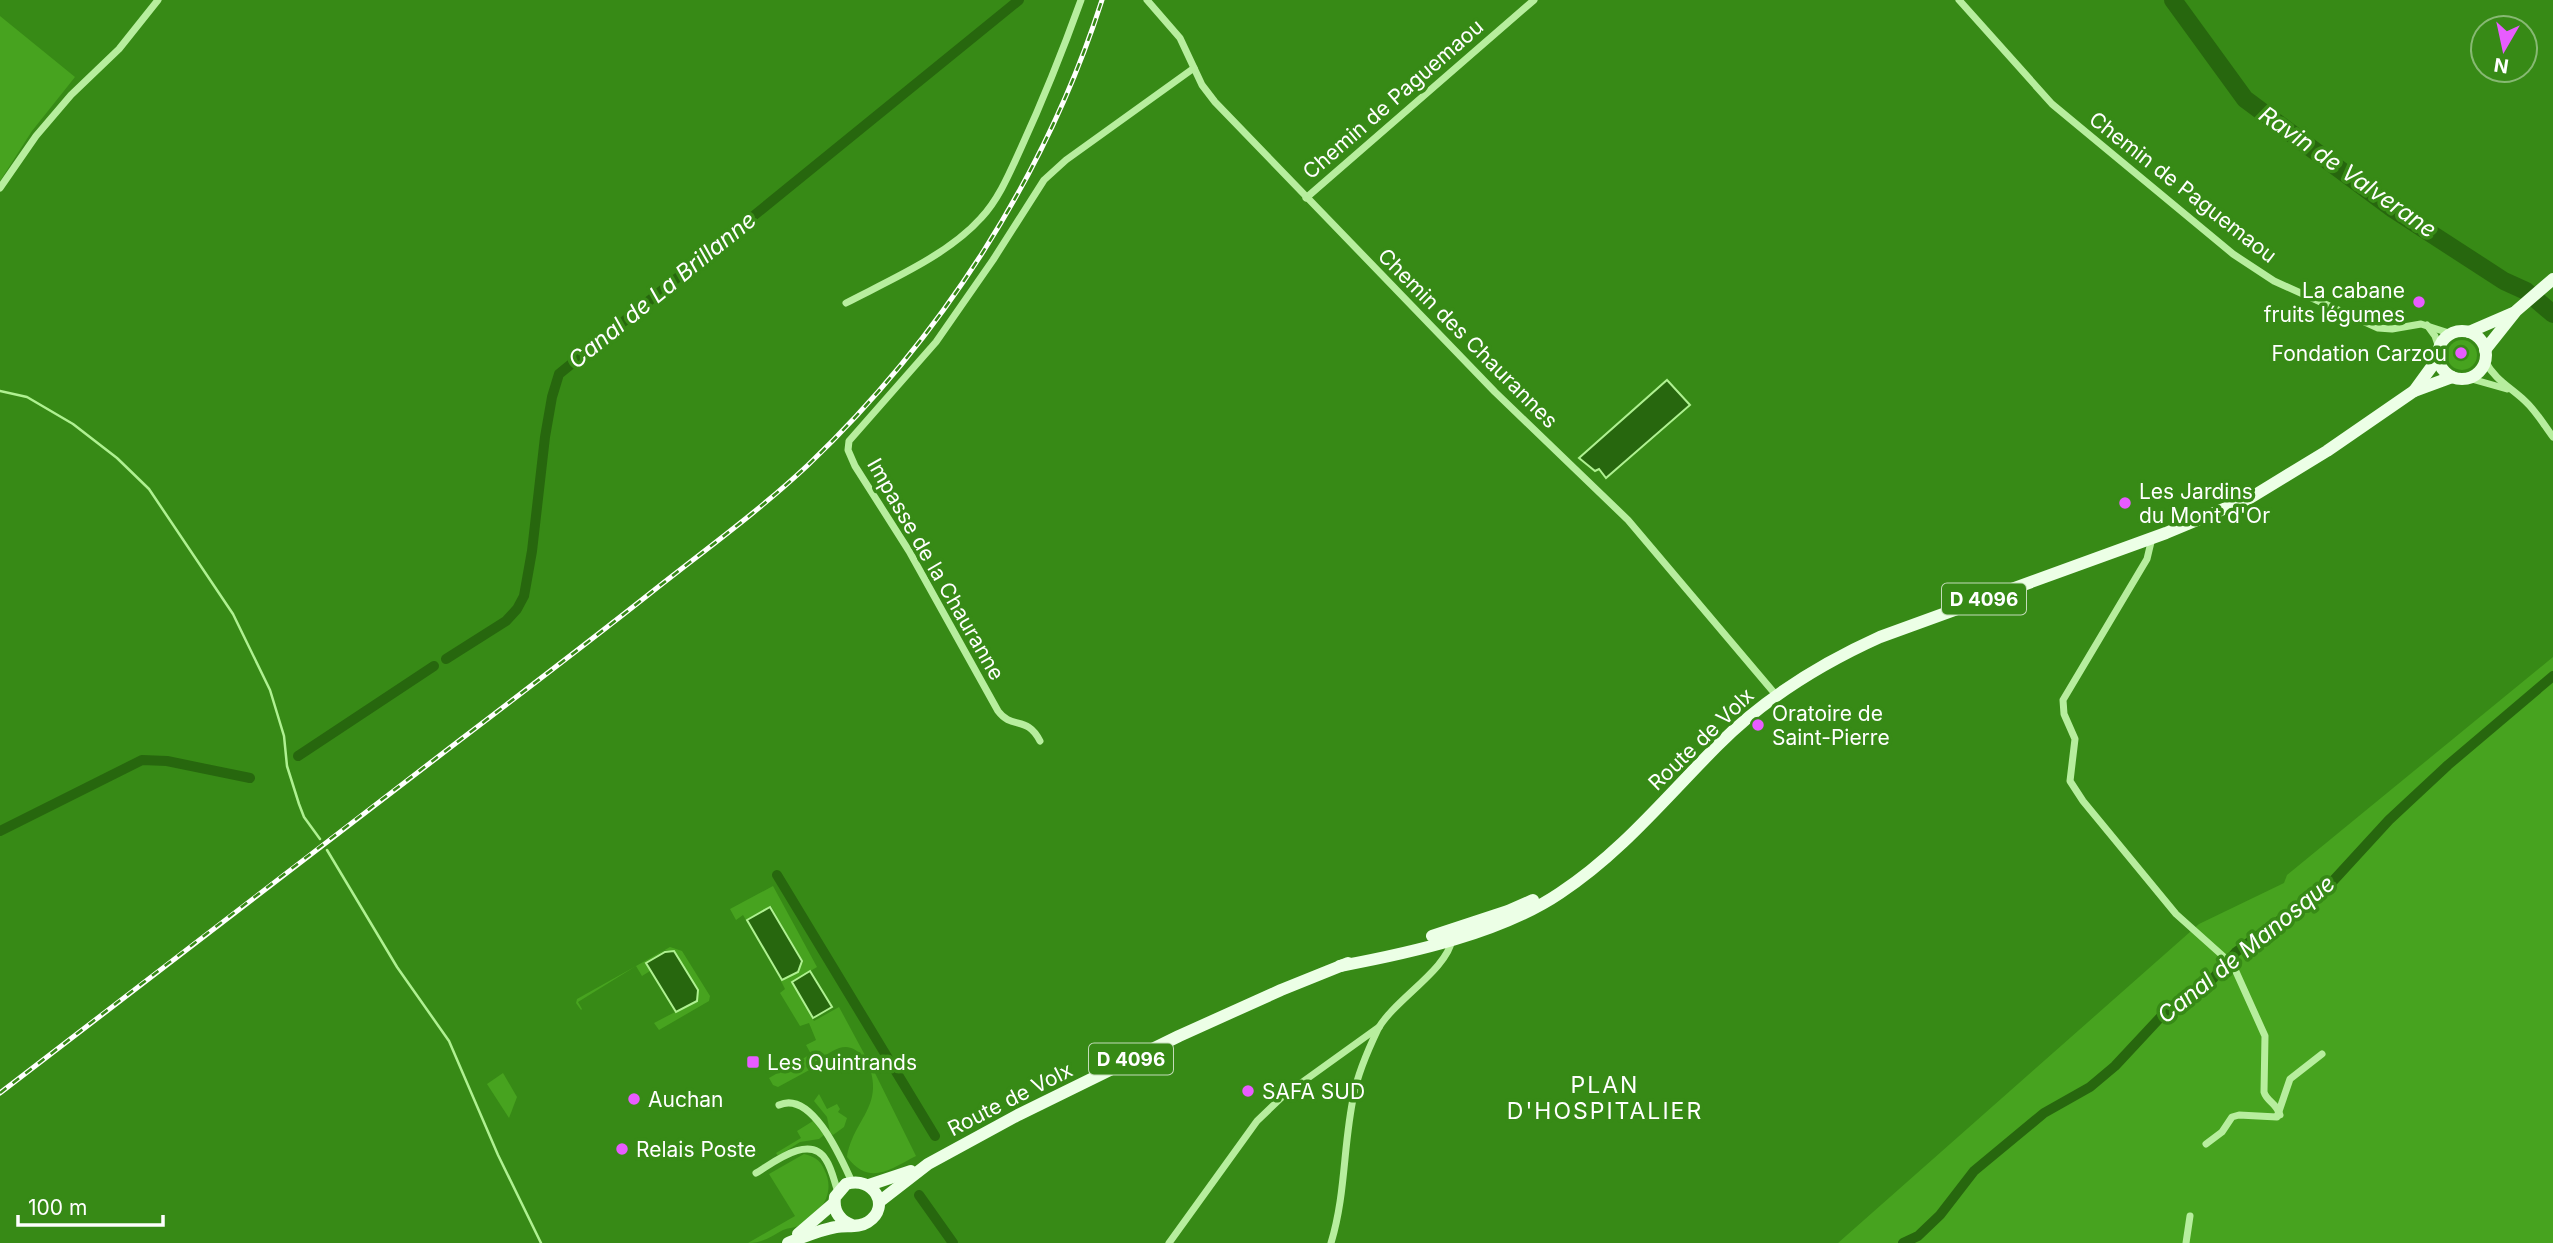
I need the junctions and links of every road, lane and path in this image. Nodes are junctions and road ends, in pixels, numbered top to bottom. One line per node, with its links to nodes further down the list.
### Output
1 (158, 0): 7 (street)
2 (1081, 0): 10 (street)
3 (1147, 0): 6 (street, Chemin des Chaurannes)
4 (1534, 0): 8 (street, Chemin de Paguemaou)
5 (1959, 0): 12 (street, Chemin de Paguemaou)
6 (1194, 68): 8 (street, Chemin des Chaurannes); 24 (street, Impasse de la Chauranne)
7 (0, 188)
8 (1306, 198): 23 (street, Chemin des Chaurannes)
9 (2553, 279): 11 (main road)
10 (846, 303)
11 (2516, 311): 13 (main road); 16 (main road)
12 (2426, 325): 14 (street); 15 (street)
13 (2469, 332): 14 (main road); 16 (main road)
14 (2452, 334): 15 (main road)
15 (2439, 353): 17 (main road); 20 (main road, Route de Volx / D 4096)
16 (2485, 355): 18 (main road); 19 (street)
17 (2452, 377): 18 (main road); 20 (main road, Route de Volx / D 4096)
18 (2468, 378): 19 (street)
19 (2508, 389): 21 (street)
20 (2414, 391): 22 (main road, Route de Volx / D 4096)
21 (2553, 437)
22 (2152, 538): 23 (main road, Route de Volx / D 4096); 32 (street)
23 (1776, 695): 25 (main road, Route de Volx / D 4096)
24 (1040, 741)
25 (1594, 866): 26 (main road, Route de Volx / D 4096); 27 (main road, Route de Volx / D 4096)
26 (1508, 911): 27 (street); 28 (main road, Route de Volx / D 4096)
27 (1452, 939): 28 (main road, Route de Volx / D 4096); 29 (street)
28 (1340, 967): 34 (main road, Route de Volx / D 4096)
29 (1380, 1027): 43 (street); 44 (street)
30 (2322, 1054): 32 (street)
31 (779, 1105): 36 (street)
32 (2280, 1115): 33 (street)
33 (2206, 1144)
34 (928, 1164): 37 (main road, Route de Volx / D 4096); 39 (main road, Route de Volx / D 4096)
35 (756, 1173): 38 (street)
36 (852, 1182): 37 (main road); 38 (main road)
37 (869, 1185): 39 (main road)
38 (836, 1197): 41 (main road); 42 (main road)
39 (879, 1202): 41 (main road)
40 (2190, 1216): 45 (street)
41 (852, 1225): 42 (main road)
42 (787, 1243)
43 (1169, 1243)
44 (1331, 1243)
45 (2186, 1243)

